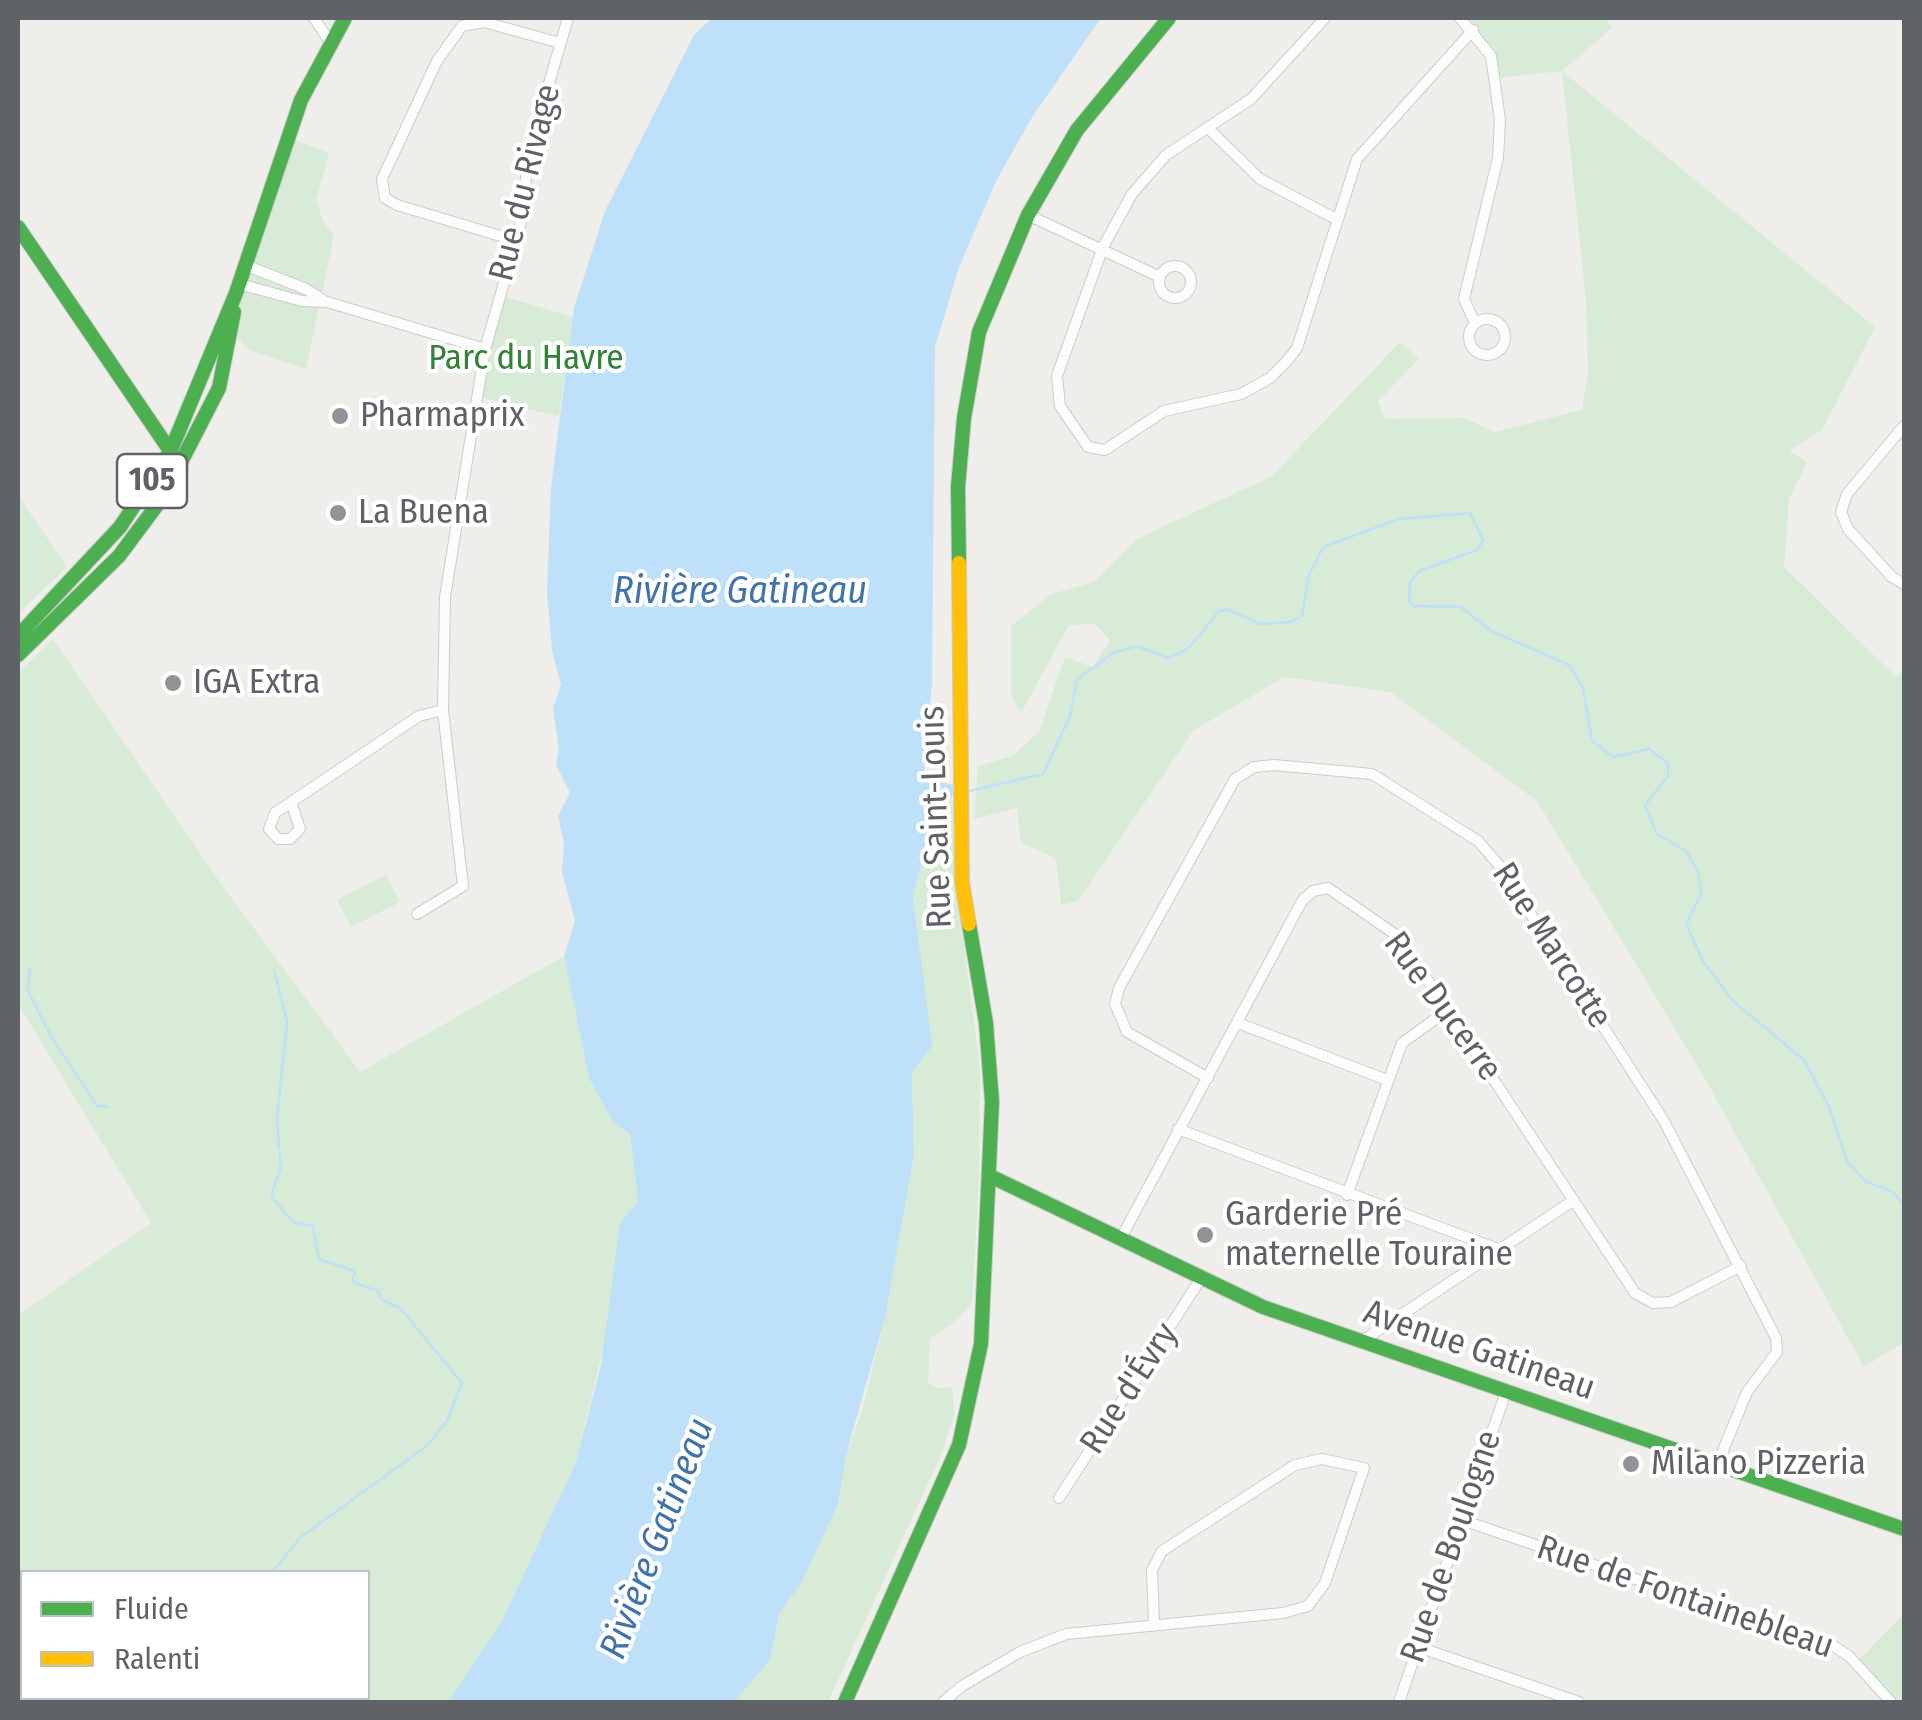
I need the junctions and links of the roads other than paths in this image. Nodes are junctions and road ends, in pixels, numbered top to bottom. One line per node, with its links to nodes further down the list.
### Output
1 (314, 18): 8 (street)
2 (345, 18): 8 (main road, 105)
3 (568, 18): 9 (street, Rue du Rivage)
4 (1168, 18): 11 (main road, Rue Saint-Louis)
5 (1325, 18): 10 (street)
6 (1460, 18): 7 (street)
7 (1473, 30): 12 (street); 20 (street)
8 (330, 42): 16 (main road, 105)
9 (560, 43): 14 (street, Rue du Rivage); 14 (street)
10 (1208, 128): 12 (street); 15 (street)
11 (1028, 215): 15 (street); 36 (main road, Rue Saint-Louis)
12 (1336, 219): 15 (street)
13 (18, 227): 23 (main road)
14 (517, 241): 21 (street, Rue du Rivage)
15 (1103, 247): 17 (street)
16 (245, 265): 18 (main road, 105); 19 (street)
17 (1160, 277)
18 (237, 289): 19 (street); 23 (main road, 105); 24 (main road, 105)
19 (326, 302): 21 (street)
20 (1475, 323)
21 (485, 349): 28 (street, Rue du Rivage)
22 (1904, 426): 25 (street)
23 (171, 450): 24 (main road); 26 (main road, 105)
24 (180, 469): 27 (main road, 105)
25 (1904, 584)
26 (18, 636)
27 (18, 655)
28 (443, 710): 29 (street); 30 (street, Rue du Rivage)
29 (291, 802)
30 (418, 914)
31 (1448, 1010): 32 (street, Rue Ducerre); 34 (street); 38 (street, Rue Ducerre)
32 (1238, 1023): 33 (street, Rue Ducerre); 34 (street)
33 (1208, 1078): 35 (street, Rue Ducerre); 41 (street, Rue Marcotte)
34 (1387, 1080): 37 (street)
35 (1178, 1129): 37 (street); 39 (street, Rue Ducerre)
36 (990, 1176): 39 (main road, Avenue Gatineau); 51 (main road, Rue Saint-Louis)
37 (1348, 1195): 40 (street)
38 (1574, 1200): 40 (street); 41 (street, Rue Ducerre)
39 (1120, 1240): 42 (main road, Avenue Gatineau)
40 (1498, 1248): 43 (street)
41 (1741, 1266): 45 (street, Rue Marcotte)
42 (1200, 1280): 43 (main road, Avenue Gatineau); 46 (street, Rue d'Évry)
43 (1362, 1342): 44 (main road, Avenue Gatineau)
44 (1506, 1392): 45 (main road, Avenue Gatineau); 47 (street, Rue de Boulogne)
45 (1717, 1465): 48 (main road, Avenue Gatineau)
46 (1059, 1498)
47 (1462, 1520): 50 (street, Rue de Boulogne); 55 (street, Rue de Fontainebleau)
48 (1904, 1530)
49 (1154, 1624): 49 (street); 52 (street)
50 (1418, 1647): 53 (street, Rue de Boulogne); 54 (street)
51 (845, 1702)
52 (943, 1702)
53 (1400, 1702)
54 (1578, 1702)
55 (1891, 1702)

